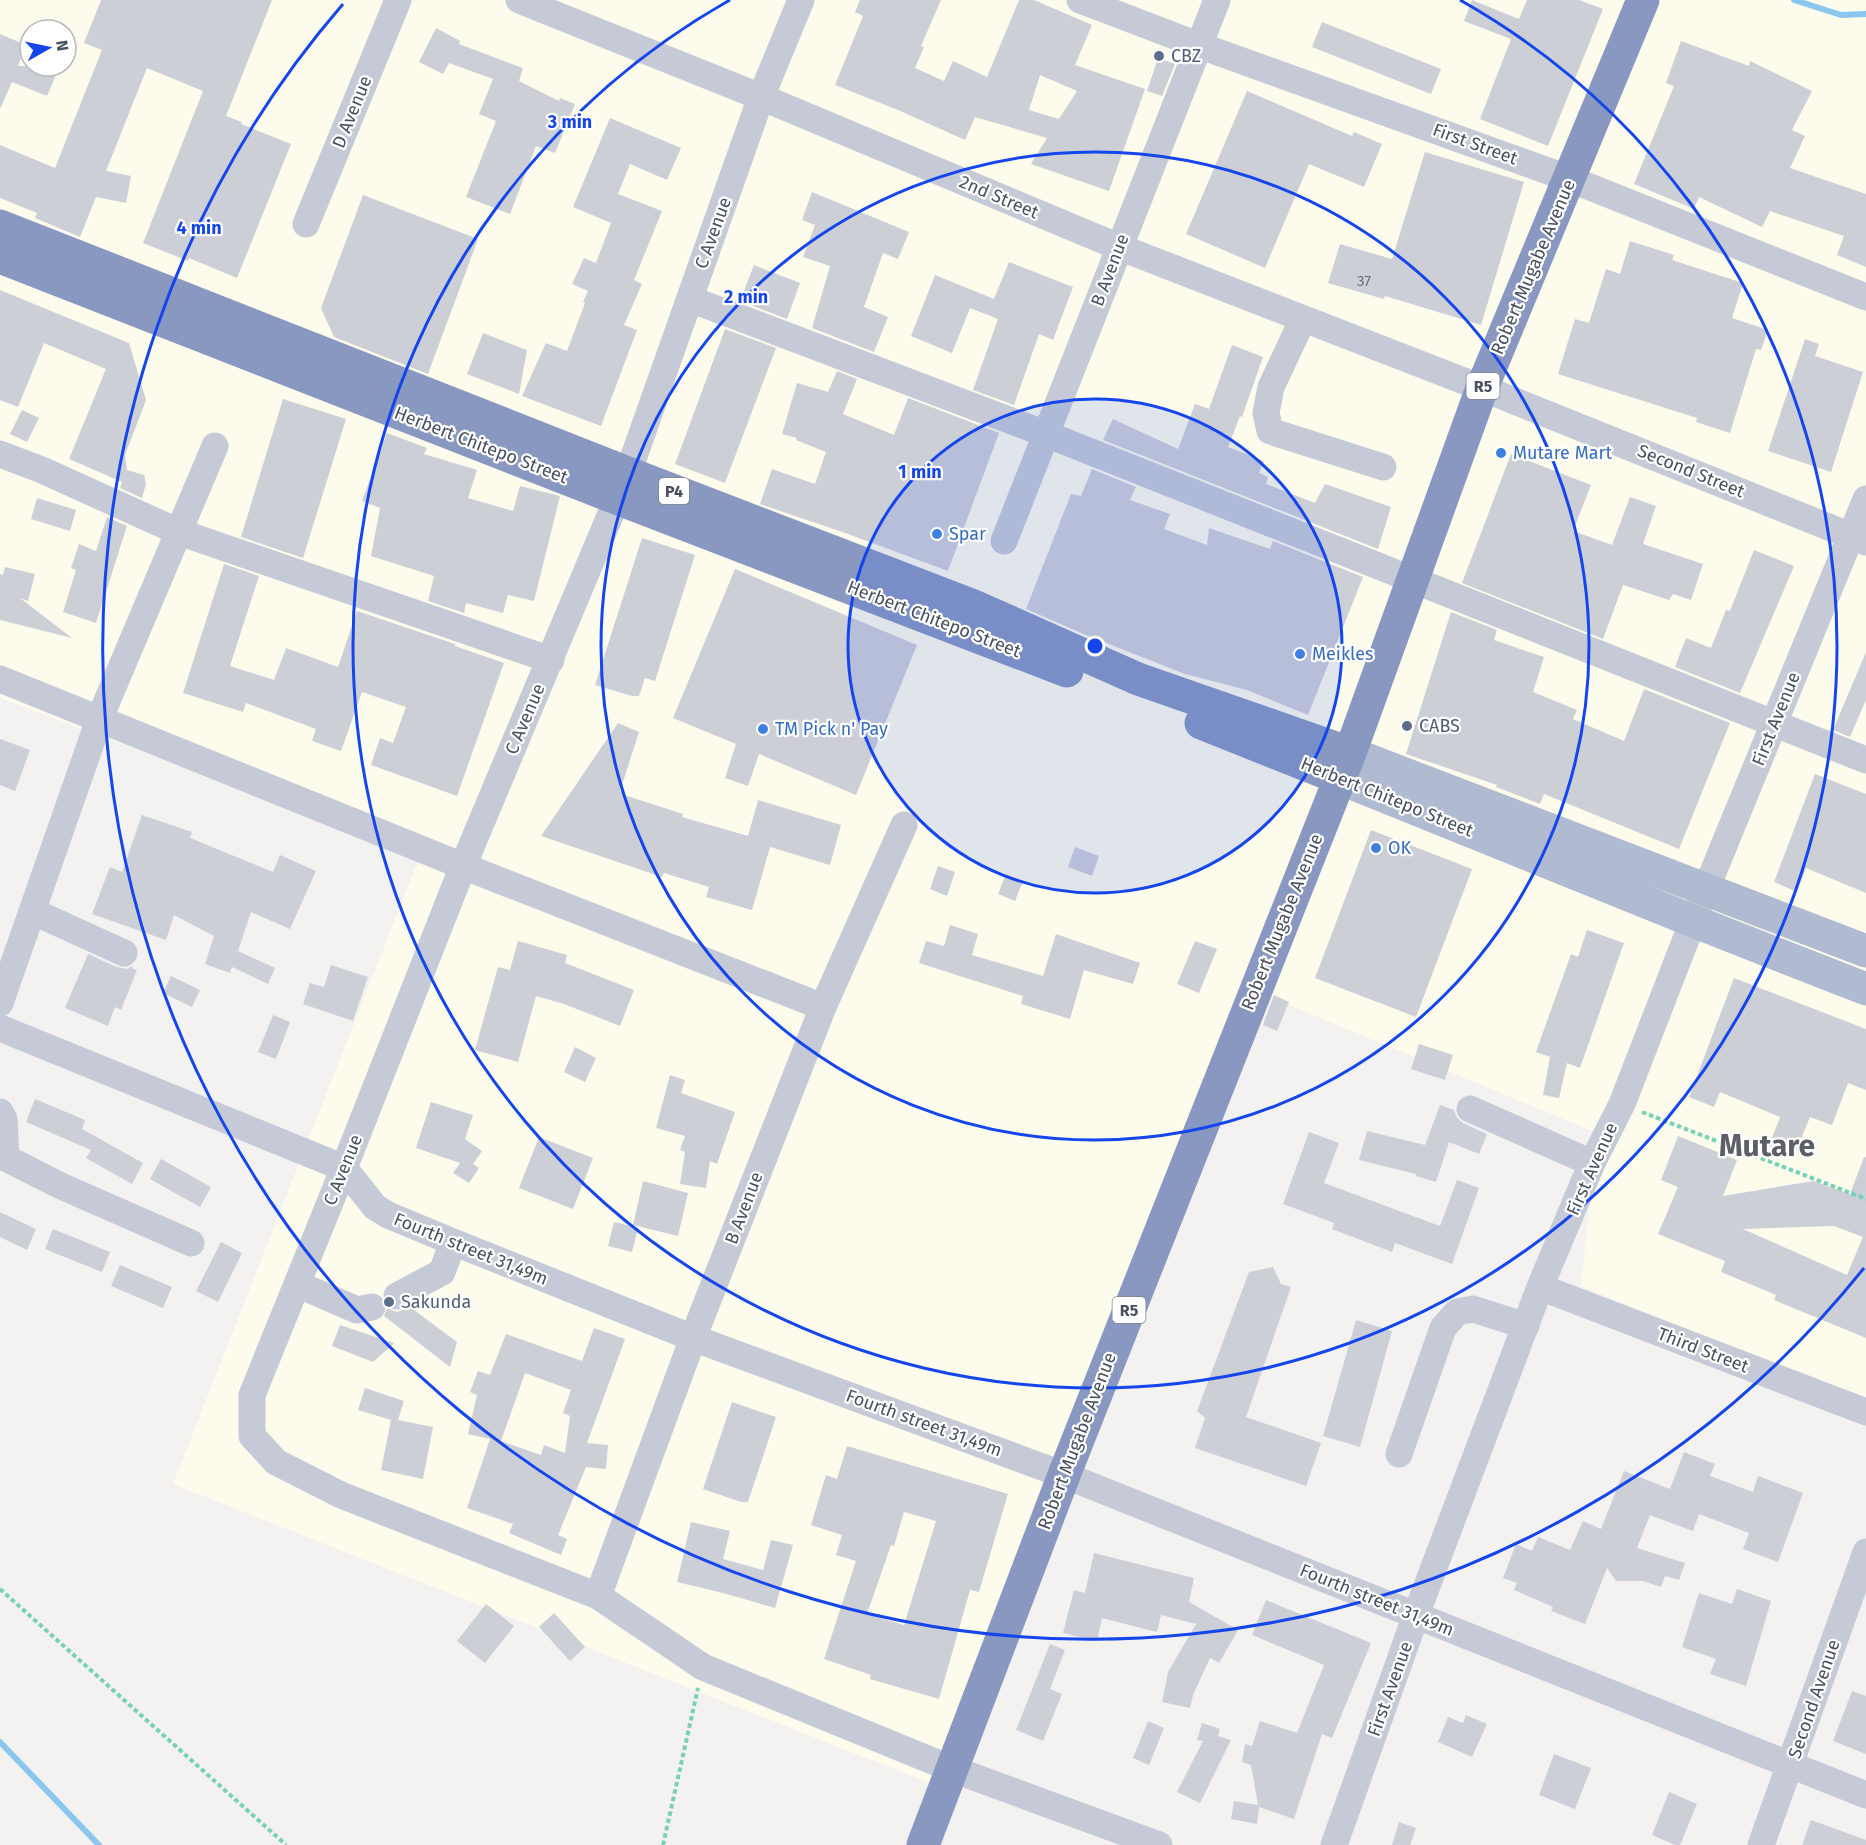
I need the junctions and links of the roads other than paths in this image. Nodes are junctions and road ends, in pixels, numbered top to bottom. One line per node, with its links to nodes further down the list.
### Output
1 (398, 0): 10 (street, D Avenue)
2 (519, 0): 8 (street, 2nd Street)
3 (801, 0): 8 (street, C Avenue)
4 (1080, 0): 7 (street, First Street)
5 (1217, 0): 7 (street, B Avenue)
6 (1643, 0): 9 (highway, Robert Mugabe Avenue / R5)
7 (1198, 45): 9 (street, First Street); 12 (street, B Avenue)
8 (761, 98): 12 (street, 2nd Street); 15 (street, C Avenue)
9 (1570, 178): 14 (street, First Street); 17 (highway, Robert Mugabe Avenue / R5)
10 (306, 224)
11 (0, 226): 22 (highway, Herbert Chitepo Street / P4)
12 (1119, 247): 16 (street, 2nd Street); 18 (street, B Avenue)
13 (0, 257): 22 (highway, Herbert Chitepo Street / P4)
14 (1866, 297)
15 (690, 298): 18 (street); 22 (street, C Avenue)
16 (1303, 319): 17 (street, 2nd Street); 21 (street)
17 (1482, 388): 25 (street, Second Street); 27 (highway, Robert Mugabe Avenue / R5)
18 (1046, 434): 26 (street, B Avenue); 27 (street)
19 (215, 446): 24 (street)
20 (0, 454): 24 (street)
21 (1383, 467)
22 (622, 485): 28 (street, C Avenue); 33 (highway, Herbert Chitepo Street / P4)
23 (1866, 499): 25 (street, First Avenue)
24 (179, 532): 28 (street); 30 (street)
25 (1858, 539): 31 (street, First Avenue)
26 (1004, 541)
27 (1413, 579): 31 (street); 33 (highway, Robert Mugabe Avenue / R5)
28 (551, 660): 35 (street, C Avenue)
29 (0, 679): 30 (street)
30 (99, 720): 35 (street); 37 (street)
31 (1774, 723): 32 (street); 36 (street, First Avenue)
32 (1866, 760)
33 (1344, 765): 36 (main road, Herbert Chitepo Street); 38 (main road, Herbert Chitepo Street); 60 (highway, Robert Mugabe Avenue / R5)
34 (904, 825): 43 (street, B Avenue)
35 (463, 866): 43 (street); 49 (street, C Avenue)
36 (1707, 889): 38 (street, First Avenue); 39 (main road, Herbert Chitepo Street)
37 (32, 911): 40 (street); 42 (street)
38 (1693, 921): 41 (main road, Herbert Chitepo Street); 48 (street, First Avenue)
39 (1866, 951)
40 (124, 952)
41 (1866, 988)
42 (0, 1003)
43 (823, 1007): 57 (street, B Avenue)
44 (0, 1028): 49 (street)
45 (1470, 1110): 48 (street)
46 (0, 1112): 47 (street)
47 (3, 1157): 51 (street)
48 (1592, 1162): 53 (street, First Avenue)
49 (344, 1168): 50 (street, Fourth street 31,49m); 52 (street, C Avenue)
50 (453, 1242): 54 (street); 57 (street, Fourth street 31,49m)
51 (190, 1243)
52 (297, 1284): 55 (street); 62 (street, C Avenue)
53 (1540, 1287): 56 (street, First Avenue); 58 (street, Third Street)
54 (397, 1296)
55 (372, 1307)
56 (1526, 1326): 59 (street); 63 (street, First Avenue)
57 (693, 1338): 60 (street, Fourth street 31,49m); 62 (street, B Avenue)
58 (1866, 1412)
59 (1399, 1454)
60 (1064, 1475): 63 (street, Fourth street 31,49m); 65 (highway, Robert Mugabe Avenue / R5)
61 (1866, 1552): 64 (street, Second Avenue)
62 (598, 1596): 65 (street)
63 (1416, 1616): 64 (street, Fourth street 31,49m); 69 (street, First Avenue)
64 (1791, 1766): 66 (street, Fourth street 31,49m); 70 (street, Second Avenue)
65 (952, 1769): 67 (highway, Robert Mugabe Avenue / R5); 68 (street)
66 (1866, 1795)
67 (923, 1845)
68 (1159, 1845)
69 (1334, 1845)
70 (1761, 1845)

